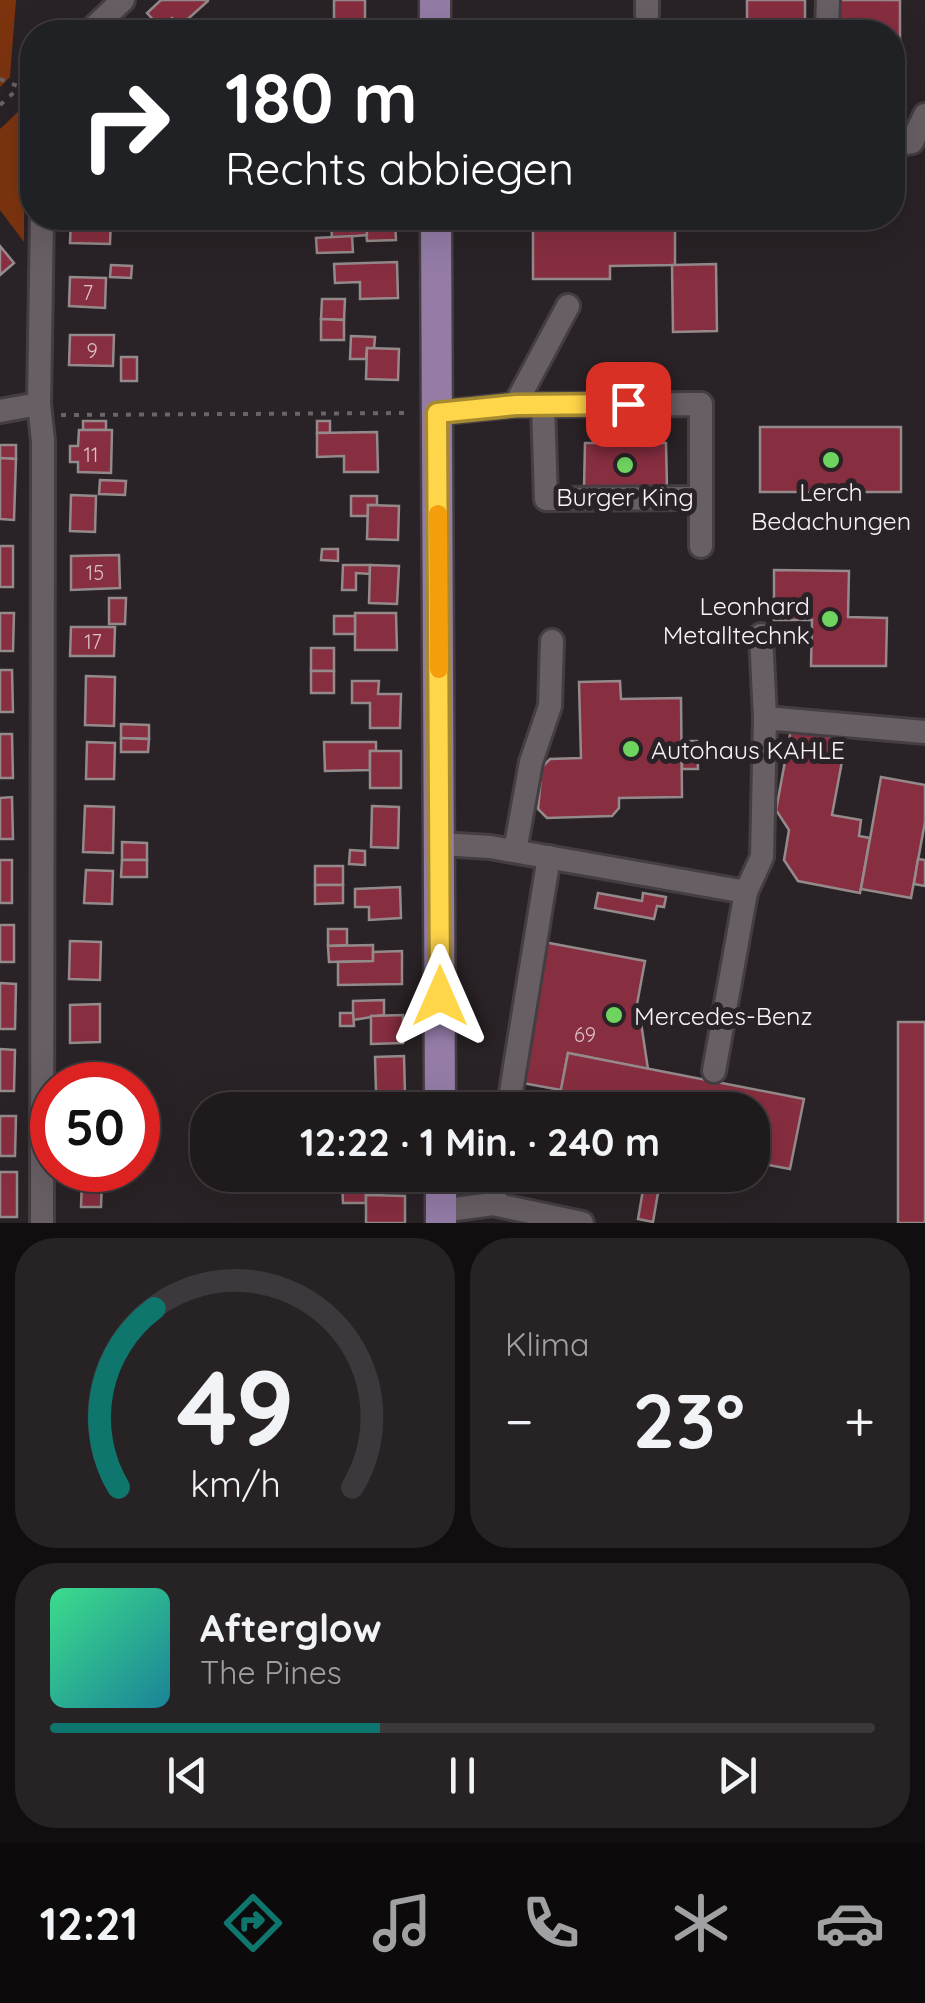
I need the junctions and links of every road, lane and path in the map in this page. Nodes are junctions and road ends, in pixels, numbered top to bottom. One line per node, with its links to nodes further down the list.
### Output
1 (124, 0): 2 (street)
2 (102, 20)
3 (0, 79): 4 (path)
4 (20, 87): 5 (path)
5 (0, 105)
6 (925, 115): 7 (street)
7 (905, 143)
8 (42, 230): 13 (street)
9 (436, 230): 15 (main road)
10 (568, 306): 11 (street)
11 (516, 405): 12 (street); 15 (street)
12 (543, 405): 16 (street); 16 (street)
13 (40, 409): 14 (street); 15 (path); 33 (street)
14 (0, 412)
15 (437, 413): 22 (main road)
16 (701, 498): 17 (street)
17 (700, 546)
18 (761, 634): 20 (street)
19 (552, 642): 23 (street)
20 (765, 718): 21 (street); 25 (street)
21 (925, 732)
22 (440, 844): 23 (street); 27 (main road)
23 (515, 851): 24 (street)
24 (549, 857): 25 (street); 28 (street)
25 (746, 892): 26 (street)
26 (714, 1071)
27 (440, 1092)
28 (511, 1092)
29 (440, 1192): 32 (main road)
30 (496, 1192): 31 (street)
31 (494, 1204): 32 (street); 34 (street)
32 (441, 1217)
33 (42, 1223)
34 (582, 1223)

